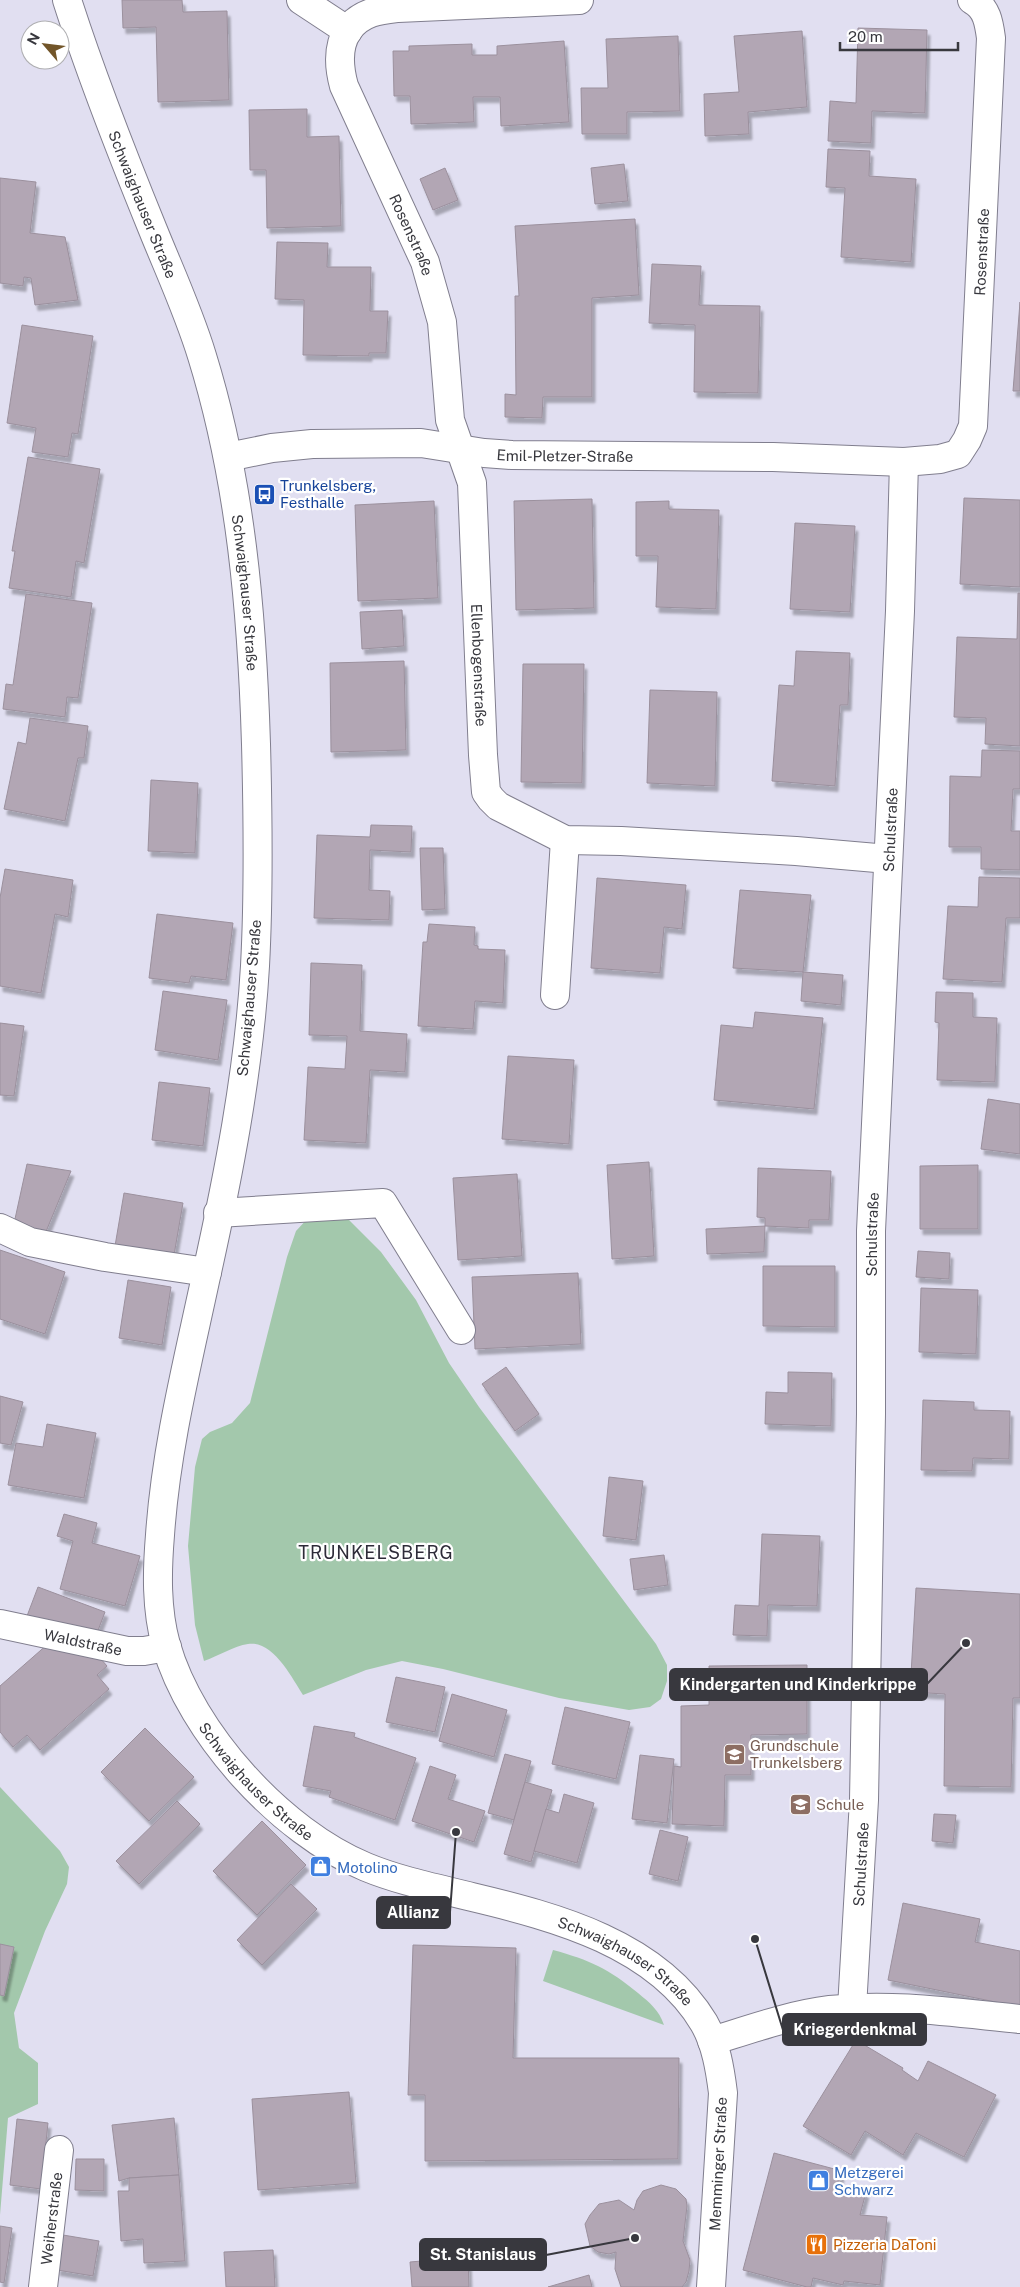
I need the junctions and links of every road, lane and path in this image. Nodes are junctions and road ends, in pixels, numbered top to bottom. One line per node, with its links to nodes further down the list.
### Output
1 (67, 0): 7 (street, Schwaighauser Straße)
2 (301, 0): 5 (street)
3 (579, 0): 5 (street, Rosenstraße)
4 (972, 0): 8 (street, Rosenstraße)
5 (348, 31): 6 (street, Rosenstraße)
6 (459, 448): 7 (street, Emil-Pletzer-Straße); 8 (street, Emil-Pletzer-Straße); 9 (street, Ellenbogenstraße)
7 (228, 457): 12 (street, Schwaighauser Straße)
8 (904, 462): 10 (street, Schulstraße)
9 (565, 840): 10 (street, Ellenbogenstraße); 11 (street)
10 (888, 859): 18 (street, Schulstraße)
11 (555, 995)
12 (218, 1213): 14 (street, Schwaighauser Straße); 15 (street)
13 (0, 1228): 14 (street)
14 (207, 1272): 17 (street, Schwaighauser Straße)
15 (461, 1330)
16 (0, 1624): 17 (street, Waldstraße)
17 (167, 1647): 20 (street, Schwaighauser Straße)
18 (852, 2008): 19 (street); 20 (street)
19 (1020, 2019)
20 (712, 2041): 23 (street, Memminger Straße)
21 (58, 2150): 22 (street, Weiherstraße)
22 (43, 2287)
23 (711, 2287)

